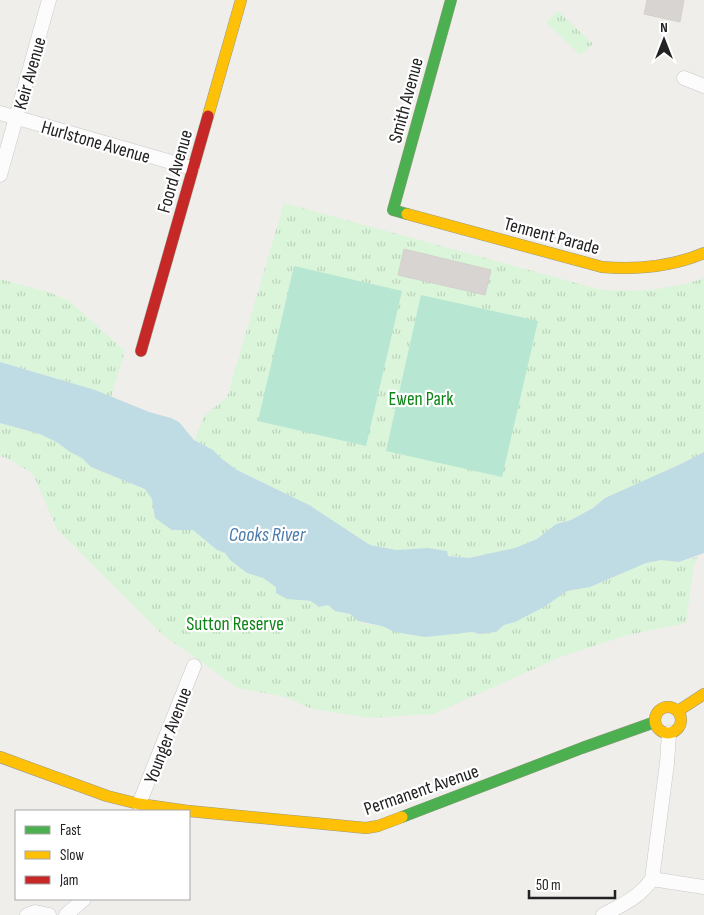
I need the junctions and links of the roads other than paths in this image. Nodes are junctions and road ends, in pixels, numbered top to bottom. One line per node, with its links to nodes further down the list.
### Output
1 (49, 0): 7 (street, Keir Avenue)
2 (241, 0): 8 (street, Foord Avenue)
3 (451, 0): 10 (street, Smith Avenue)
4 (684, 78): 5 (street)
5 (704, 86)
6 (0, 113): 7 (street, Hurlstone Avenue)
7 (16, 118): 8 (street, Hurlstone Avenue); 9 (street, Keir Avenue)
8 (192, 168): 12 (street, Foord Avenue)
9 (0, 175)
10 (393, 210): 11 (street, Tennent Parade)
11 (704, 253)
12 (141, 351)
13 (194, 666): 19 (street, Younger Avenue)
14 (704, 694): 15 (street)
15 (678, 711): 16 (street); 17 (street)
16 (655, 722): 17 (street); 21 (street, Permanent Avenue)
17 (669, 733): 22 (street)
18 (0, 757): 19 (street, Permanent Avenue)
19 (139, 804): 20 (street, Permanent Avenue)
20 (177, 810)
21 (190, 812)
22 (652, 879): 23 (street); 28 (street)
23 (704, 887)
24 (83, 900): 27 (street)
25 (27, 915): 26 (street)
26 (49, 915)
27 (66, 915)
28 (603, 915)

